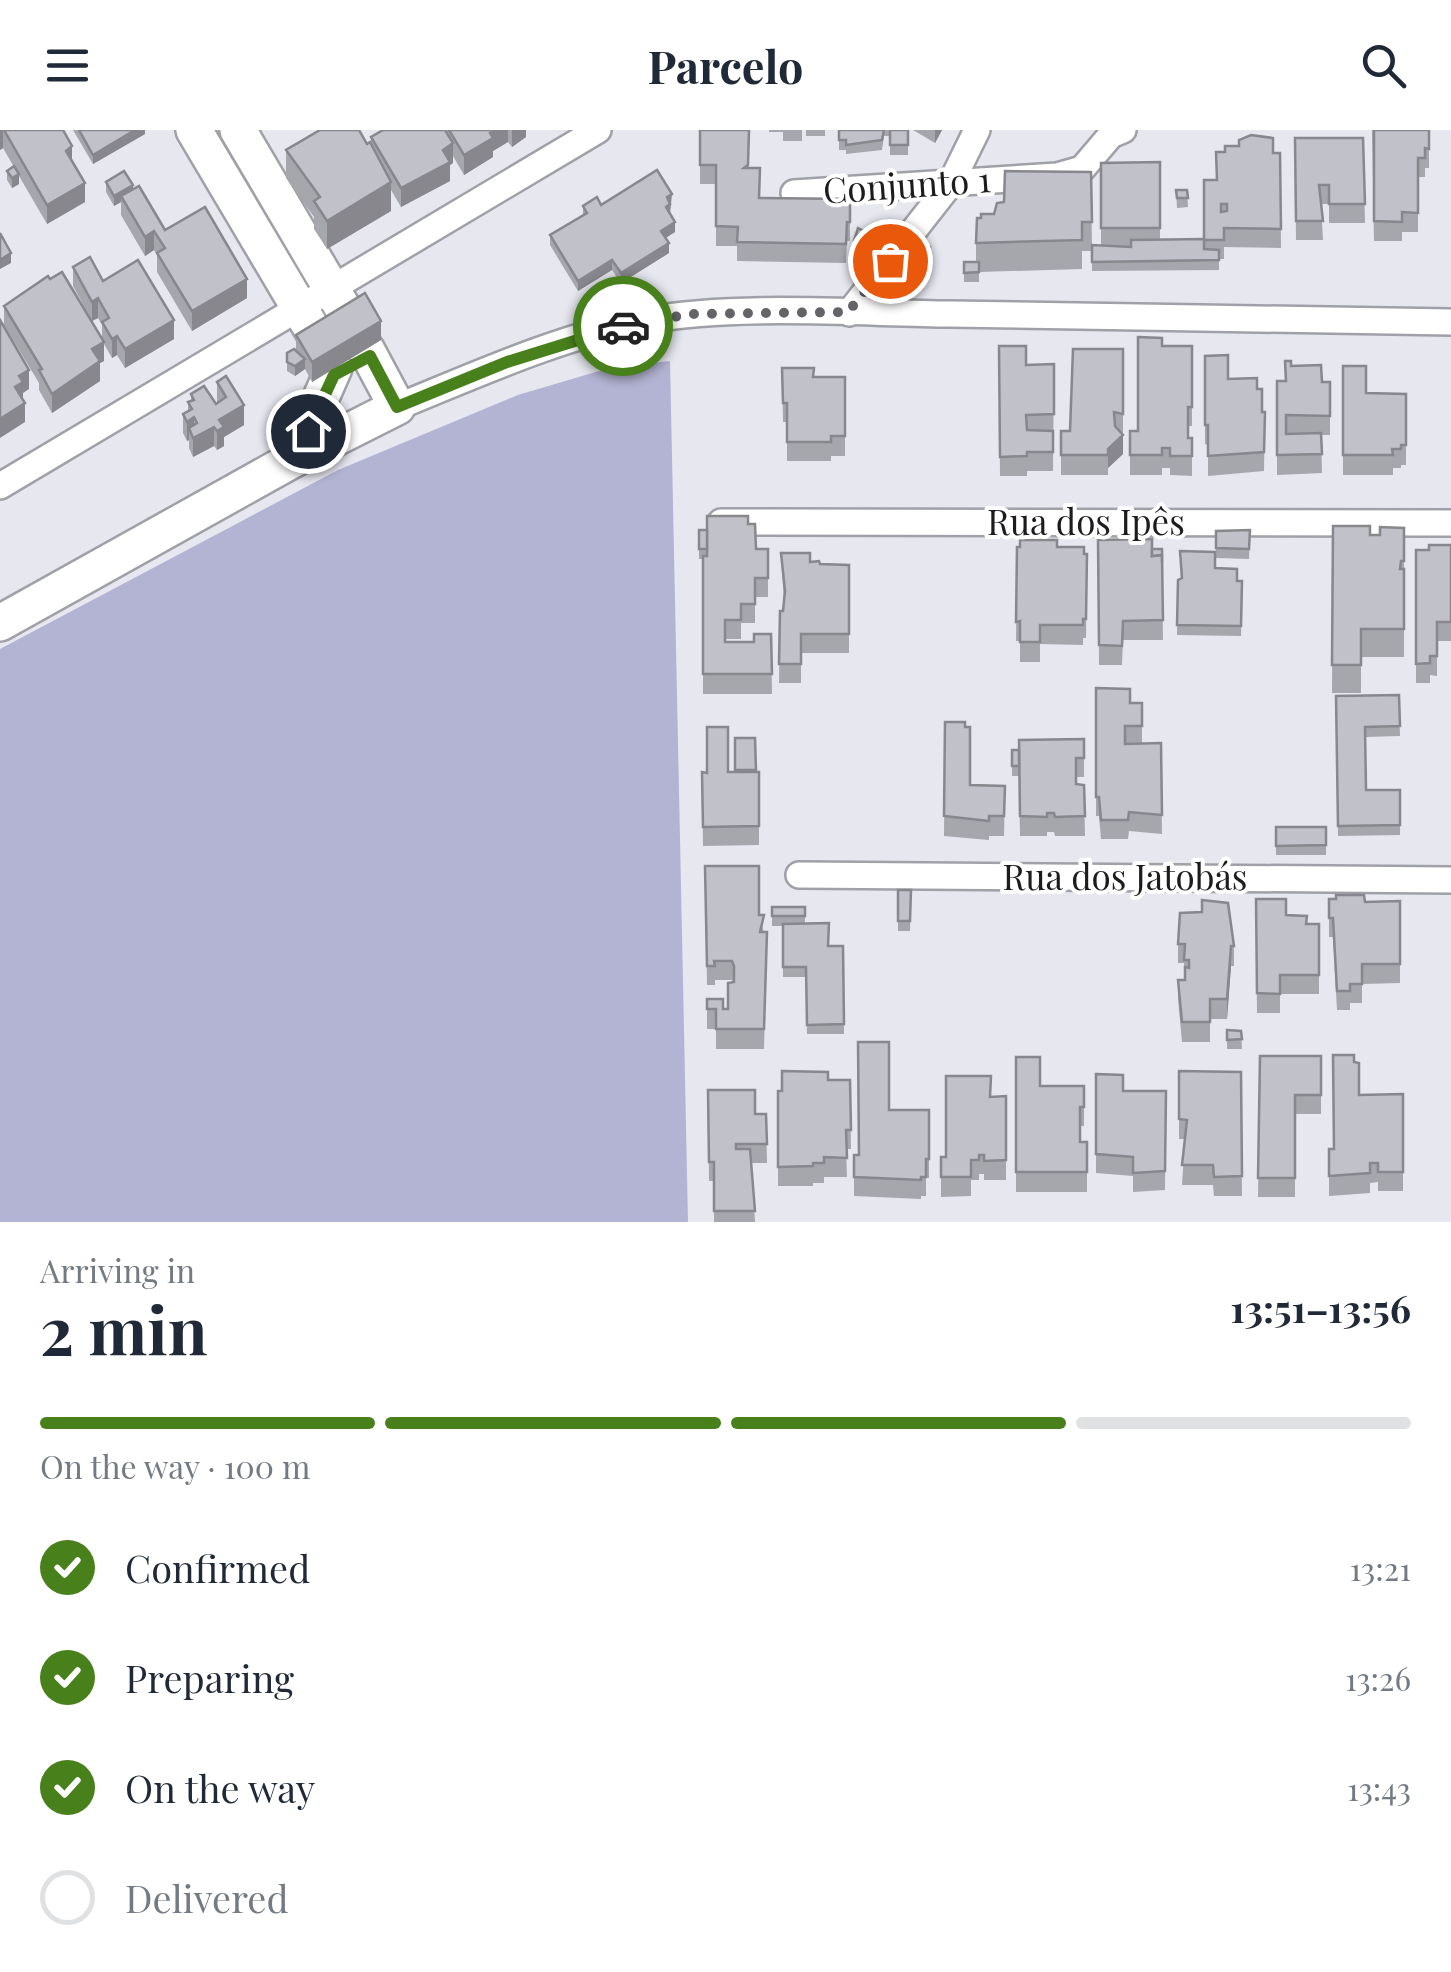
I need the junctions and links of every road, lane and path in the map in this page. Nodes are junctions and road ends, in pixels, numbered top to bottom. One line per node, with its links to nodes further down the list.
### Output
1 (194, 130): 9 (street)
2 (238, 130): 8 (street)
3 (598, 130): 8 (street)
4 (977, 130): 6 (street)
5 (1124, 130): 6 (street, Conjunto 1)
6 (951, 183): 7 (street, Conjunto 1); 10 (street)
7 (794, 193)
8 (331, 288): 9 (street); 12 (street)
9 (299, 308): 13 (street); 16 (street)
10 (848, 312): 11 (street); 14 (street)
11 (1451, 322)
12 (362, 342): 13 (street); 14 (street)
13 (329, 361): 15 (street)
14 (397, 407): 15 (street)
15 (294, 458): 19 (street)
16 (0, 486)
17 (721, 522): 18 (street, Rua dos Ipês)
18 (1451, 524)
19 (0, 623)
20 (799, 875): 21 (street, Rua dos Jatobás)
21 (1451, 880)

